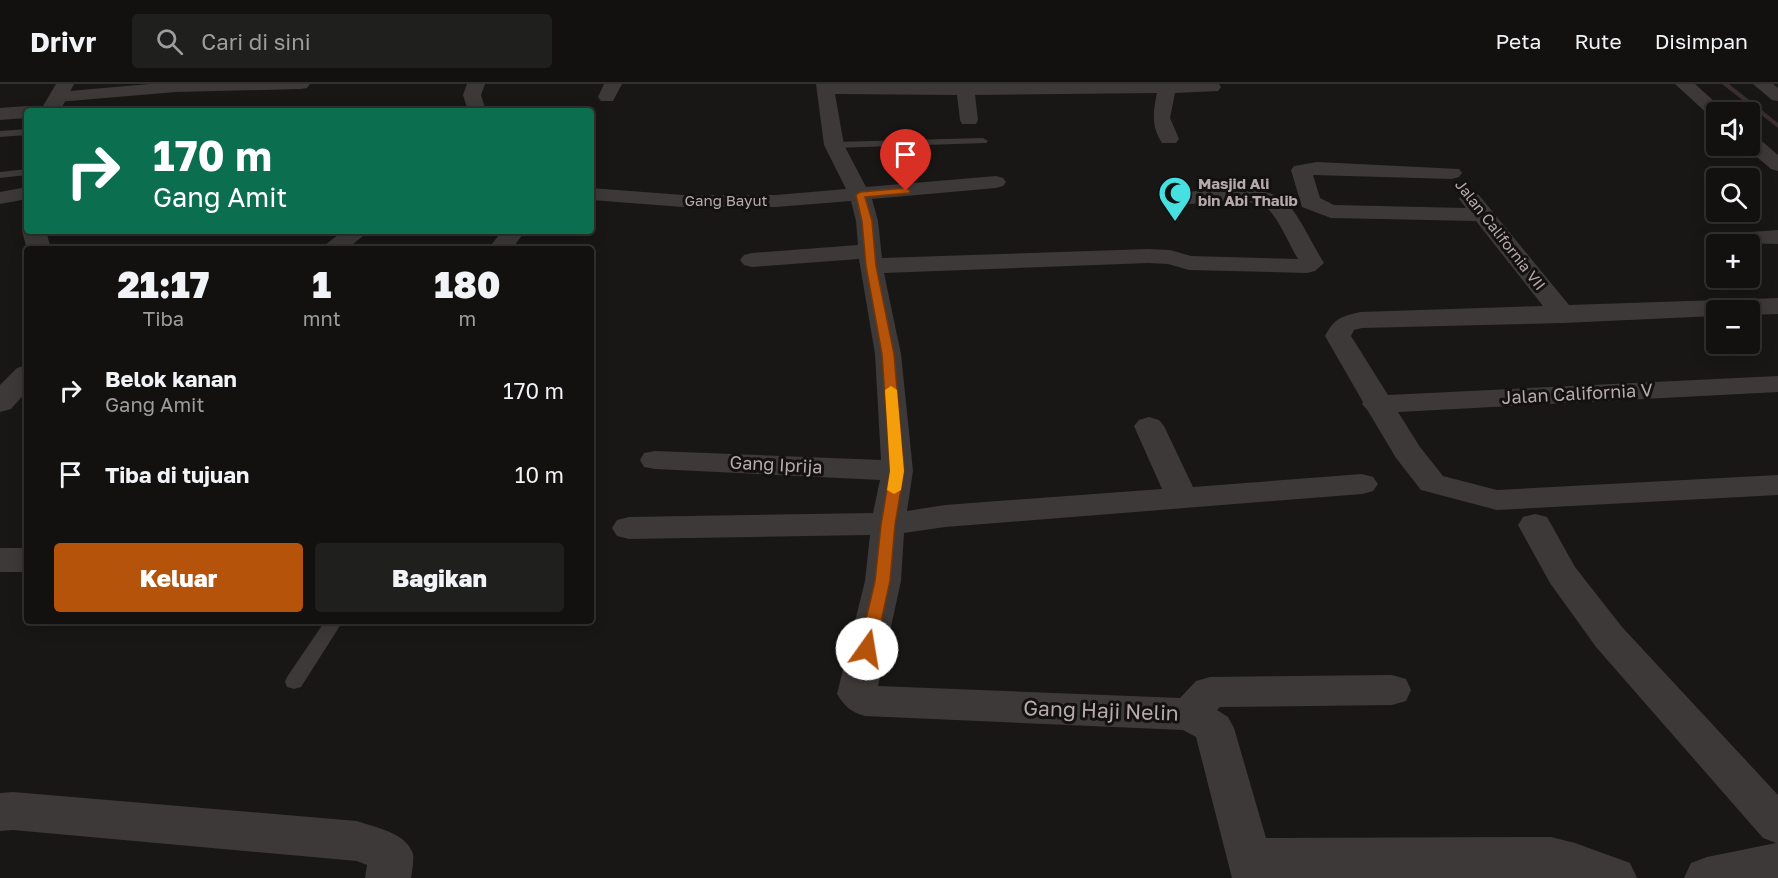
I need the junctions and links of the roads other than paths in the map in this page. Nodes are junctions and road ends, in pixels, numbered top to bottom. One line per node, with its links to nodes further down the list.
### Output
1 (301, 84): 5 (street)
2 (476, 84): 14 (street)
3 (1684, 84): 13 (street)
4 (1762, 84): 11 (street)
5 (178, 85): 12 (street)
6 (1167, 86): 8 (street); 9 (street); 20 (street)
7 (826, 87): 10 (street); 22 (street)
8 (1046, 87): 10 (street)
9 (1212, 87)
10 (965, 90): 17 (street)
11 (1778, 96)
12 (54, 103)
13 (1706, 103)
14 (476, 108)
15 (24, 112): 16 (street)
16 (0, 114)
17 (969, 120)
18 (24, 132): 19 (lane)
19 (0, 134)
20 (1169, 139)
21 (983, 141): 22 (lane)
22 (834, 145): 32 (street)
23 (1760, 149): 25 (street)
24 (1437, 155): 27 (street, Jalan California VII)
25 (1778, 165)
26 (24, 172): 28 (lane)
27 (1452, 173): 35 (street, Jalan California VII); 35 (street)
28 (0, 175)
29 (996, 182): 32 (street, Gang Bayut)
30 (24, 194): 33 (street)
31 (594, 195): 32 (street, Gang Bayut)
32 (860, 195): 40 (street)
33 (0, 198)
34 (1178, 199): 40 (street)
35 (1482, 215): 43 (street, Jalan California VII)
36 (354, 234): 39 (street)
37 (1778, 237): 38 (street)
38 (1760, 238)
39 (336, 246)
40 (871, 258): 41 (street); 48 (street)
41 (752, 260)
42 (1778, 306): 43 (street)
43 (1563, 315): 45 (street)
44 (1778, 384): 45 (street, Jalan California V)
45 (1376, 404): 50 (street)
46 (1149, 426): 51 (street)
47 (655, 460): 48 (street, Gang Iprija)
48 (897, 471): 52 (street)
49 (1362, 484): 51 (street)
50 (1778, 485)
51 (1183, 499): 52 (street)
52 (888, 525): 54 (street); 60 (street, Gang Haji Nelin)
53 (1535, 525): 62 (street)
54 (629, 528)
55 (0, 560): 56 (street)
56 (24, 560)
57 (332, 624): 58 (lane)
58 (294, 682)
59 (1392, 690): 60 (street)
60 (1189, 714): 64 (street, Gang Haji Nelin)
61 (0, 812): 65 (street)
62 (1778, 825)
63 (1778, 863): 67 (street)
64 (1253, 868): 66 (street)
65 (388, 878)
66 (1614, 878)
67 (1707, 878)

